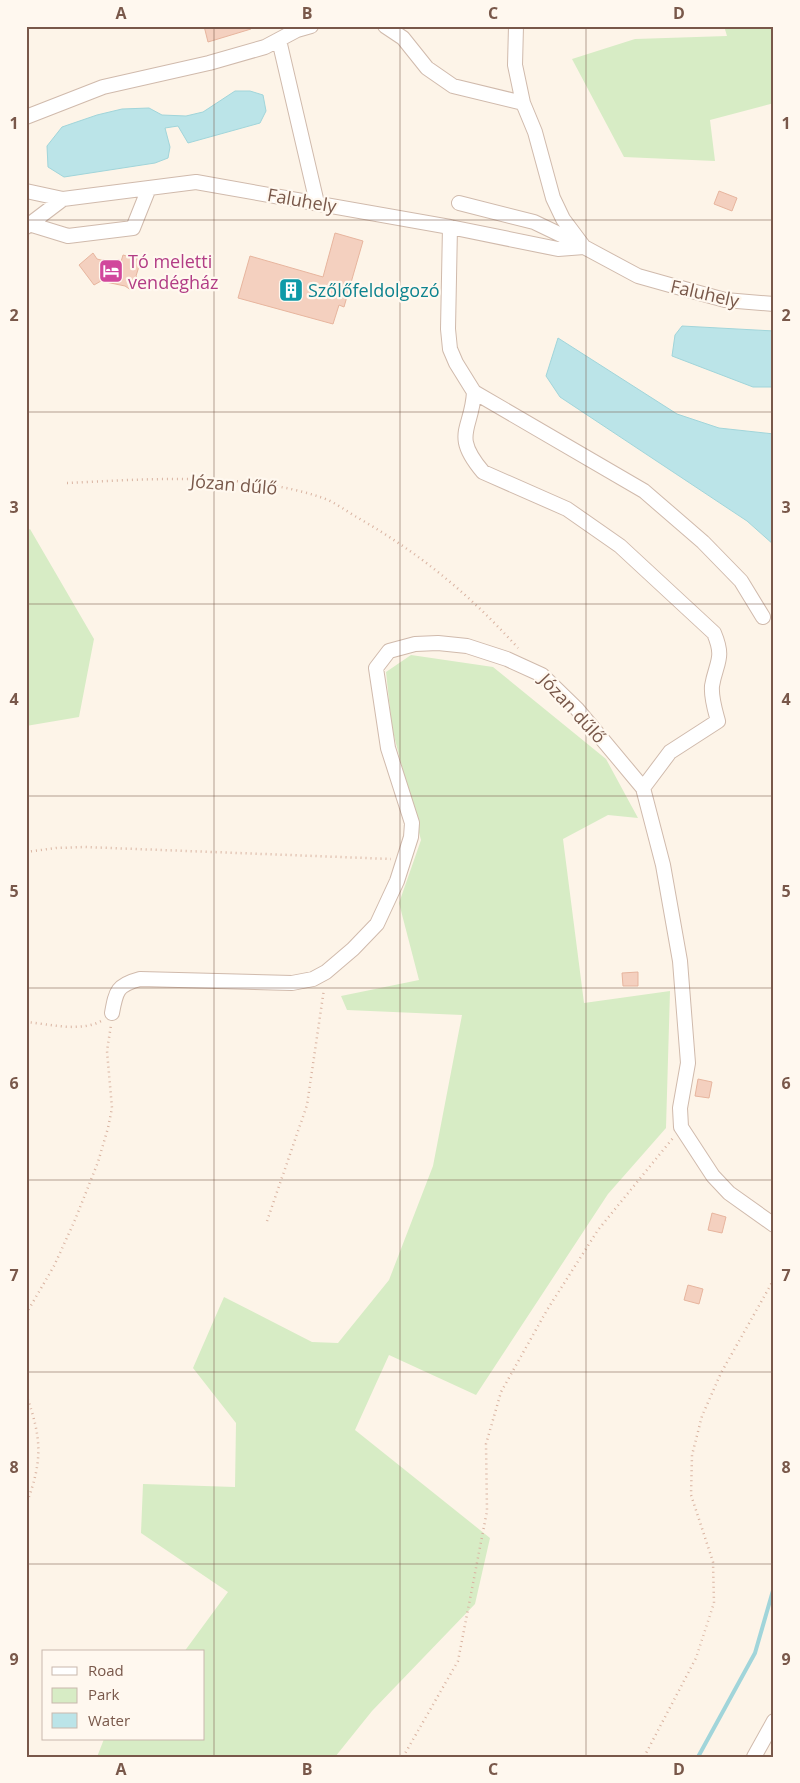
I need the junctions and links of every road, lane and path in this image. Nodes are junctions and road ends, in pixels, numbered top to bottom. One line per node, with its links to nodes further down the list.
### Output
1 (311, 26): 4 (street)
2 (385, 26): 5 (street)
3 (516, 26): 5 (street, Faluhely)
4 (279, 40): 6 (street); 10 (street)
5 (523, 103): 14 (street, Faluhely)
6 (26, 117)
7 (148, 188): 9 (street, Faluhely); 10 (street, Faluhely); 12 (street)
8 (26, 191): 9 (street)
9 (63, 199): 12 (street, Faluhely)
10 (317, 203): 13 (street, Faluhely)
11 (458, 204): 14 (street)
12 (28, 226)
13 (450, 227): 14 (street, Faluhely); 16 (street)
14 (584, 247): 15 (street, Faluhely)
15 (774, 304)
16 (474, 392): 18 (street); 20 (street)
17 (67, 482): 19 (path, Józan dűlő)
18 (763, 617)
19 (523, 654)
20 (643, 788): 22 (street, Józan dűlő); 26 (street, Józan dűlő)
21 (26, 852): 22 (path)
22 (405, 860): 23 (street, Józan dűlő)
23 (326, 972): 24 (street, Józan dűlő); 27 (path)
24 (112, 1013): 25 (path); 30 (path)
25 (26, 1022)
26 (681, 1127): 28 (street); 34 (path)
27 (267, 1221)
28 (774, 1225)
29 (774, 1279): 35 (path)
30 (26, 1314)
31 (26, 1394): 32 (path)
32 (26, 1505)
33 (774, 1721): 36 (street)
34 (404, 1757)
35 (644, 1757)
36 (754, 1757)

